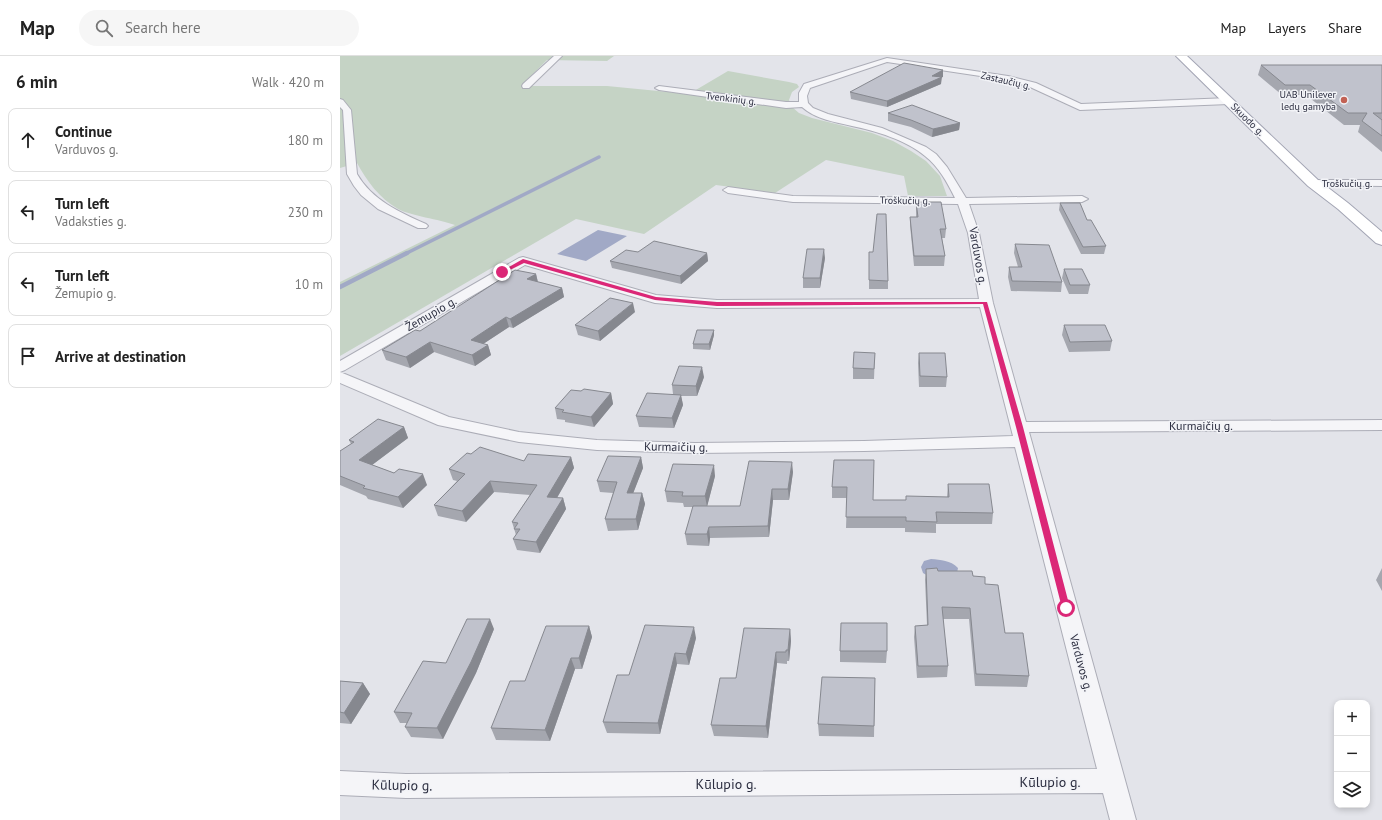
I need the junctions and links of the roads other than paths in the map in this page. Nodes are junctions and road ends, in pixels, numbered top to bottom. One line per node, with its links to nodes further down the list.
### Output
1 (558, 56): 3 (street)
2 (1182, 56): 5 (main road, Skuodo g.)
3 (526, 86)
4 (658, 88): 7 (street, Tvenkinių g.)
5 (1229, 101): 7 (street, Zastaučių g.); 9 (main road, Skuodo g.)
6 (340, 102): 8 (street)
7 (804, 104): 13 (street, Varduvos g.)
8 (344, 111): 14 (street)
9 (1313, 183): 10 (street, Troškučių g.); 15 (main road, Skuodo g.)
10 (1382, 183)
11 (728, 190): 13 (street, Troškučių g.)
12 (1082, 199): 13 (street, Troškučių g.)
13 (963, 201): 16 (street, Varduvos g.)
14 (422, 226)
15 (1379, 246)
16 (986, 303): 17 (street, Žemupio g.); 20 (street, Varduvos g.)
17 (340, 367)
18 (340, 377): 20 (street, Kurmaičių g.)
19 (1382, 425): 20 (street, Kurmaičių g.)
20 (1021, 434): 21 (street, Varduvos g.)
21 (1113, 781): 22 (street, Kūlupio g.); 23 (street, Varduvos g.)
22 (340, 783)
23 (1123, 820)

